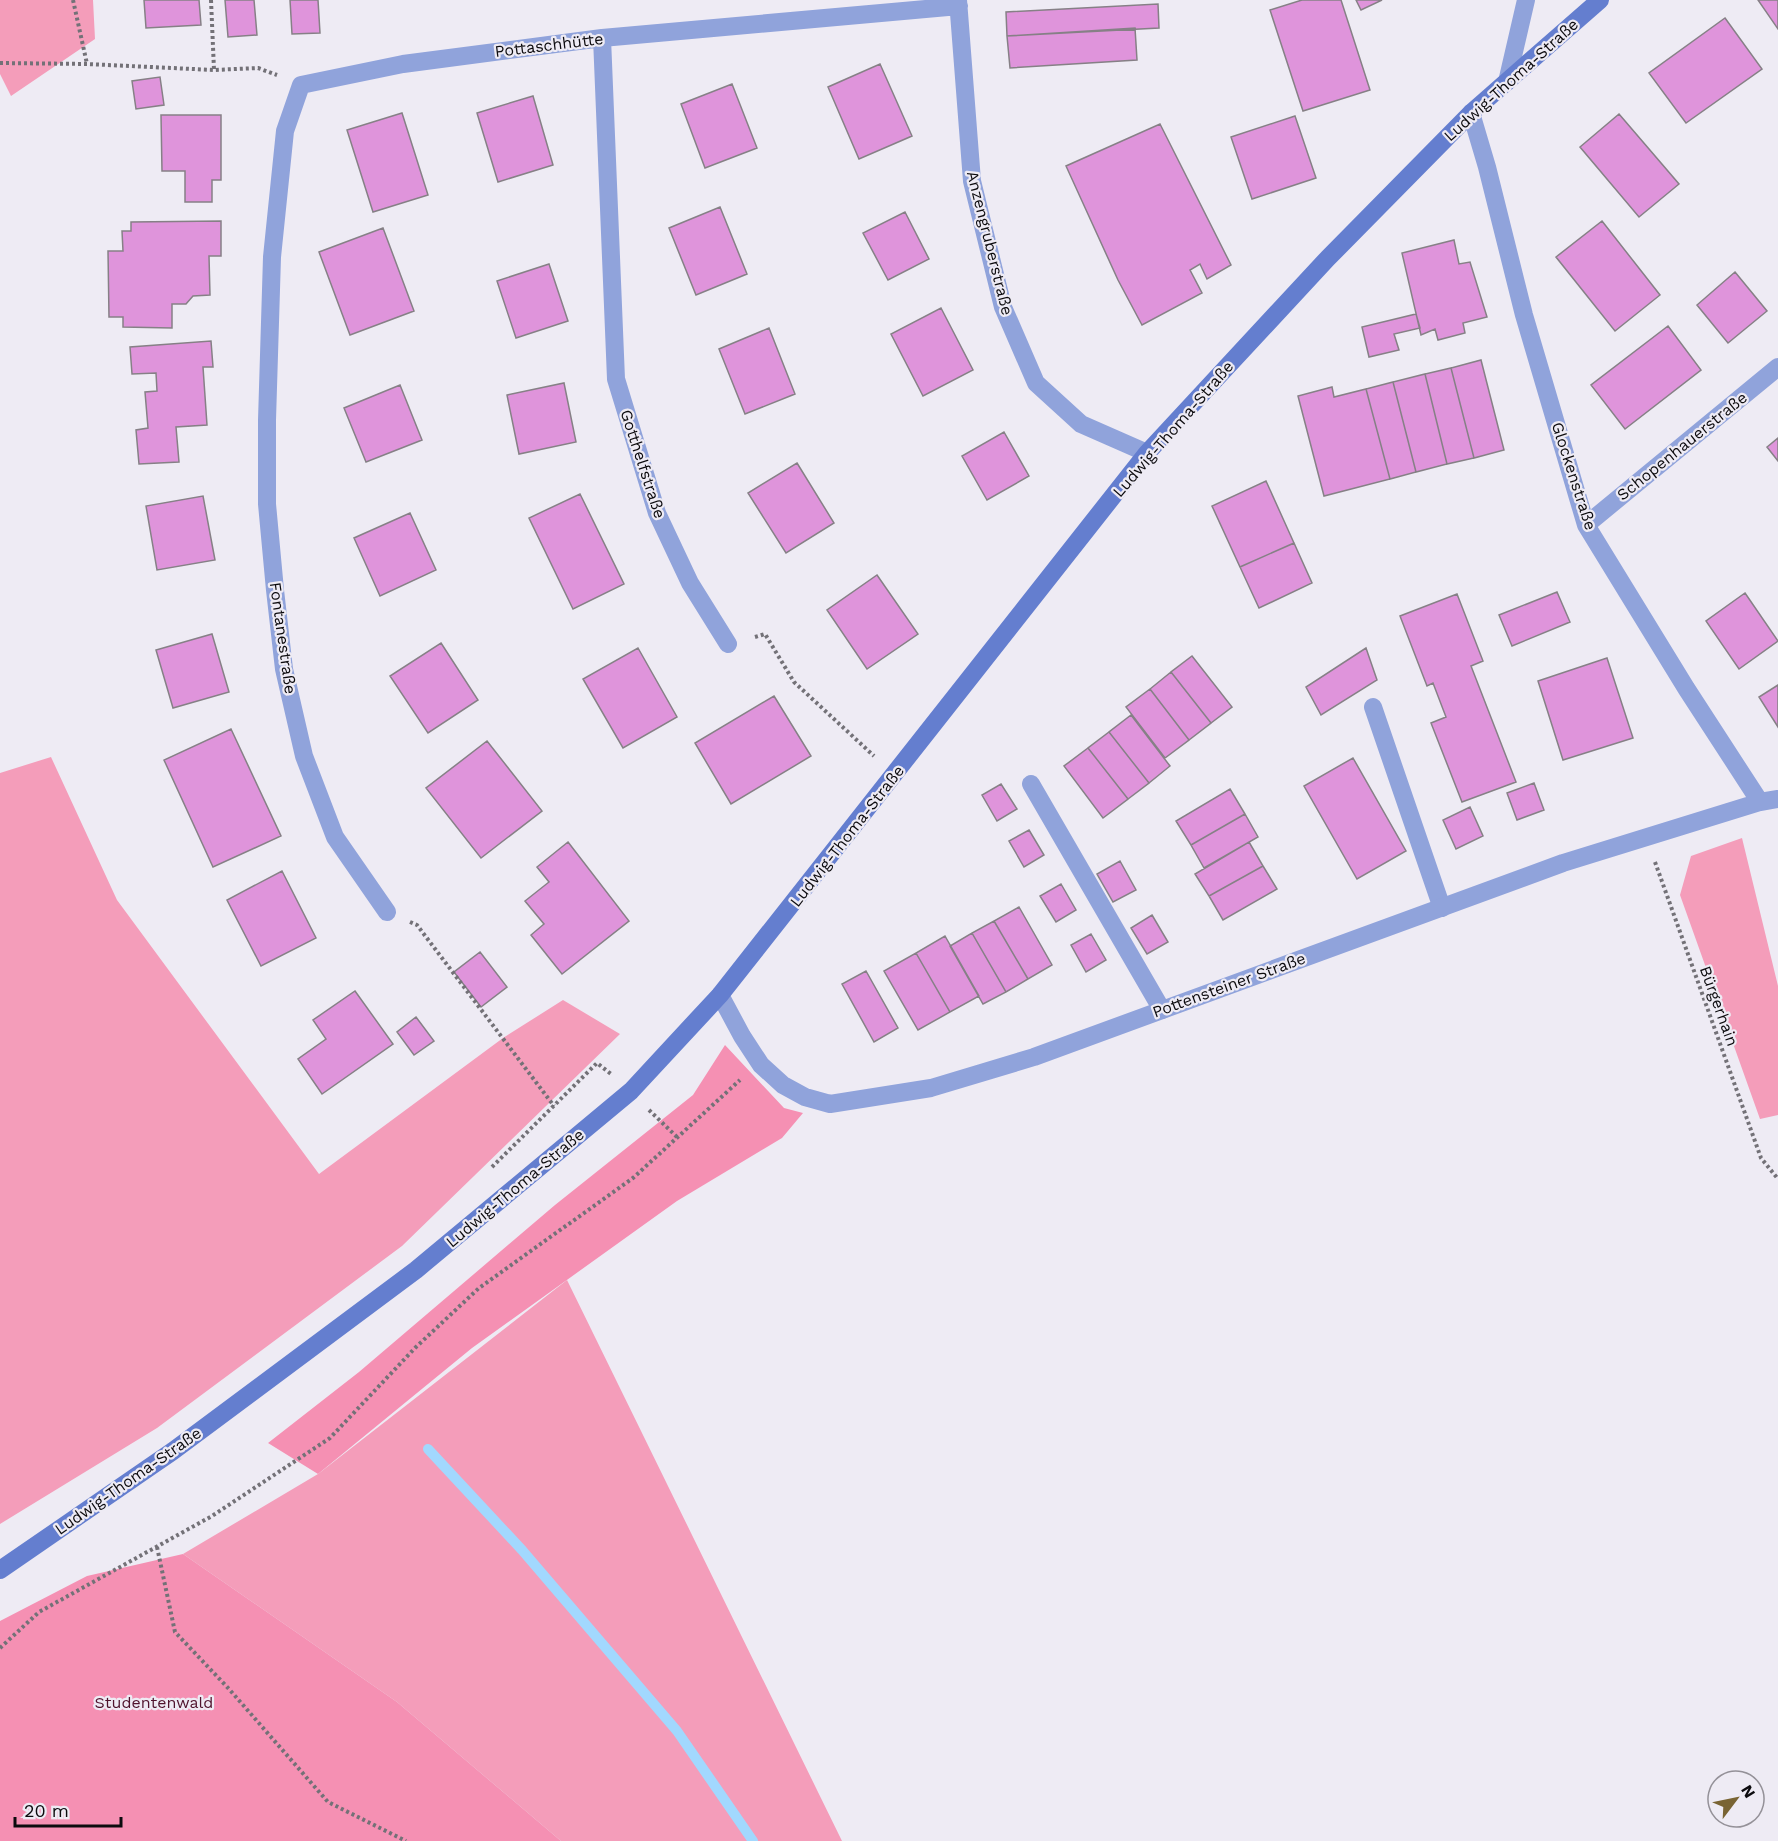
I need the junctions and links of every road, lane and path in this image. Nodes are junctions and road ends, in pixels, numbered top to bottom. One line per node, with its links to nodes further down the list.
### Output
1 (73, 0): 8 (path)
2 (211, 0): 9 (path)
3 (1526, 0): 10 (street)
4 (1600, 0): 10 (street, Ludwig-Thoma-Straße)
5 (959, 3): 6 (street, Pottaschhütte); 14 (street, Anzengruberstraße)
6 (602, 38): 11 (street, Pottaschhütte); 16 (street, Gotthelfstraße)
7 (0, 63): 8 (path)
8 (87, 64): 9 (path)
9 (214, 69): 11 (path)
10 (1507, 82): 12 (street, Ludwig-Thoma-Straße)
11 (301, 85): 23 (street, Fontanestraße)
12 (1471, 113): 14 (street, Ludwig-Thoma-Straße); 15 (street, Glockenstraße)
13 (1778, 367): 15 (street, Schopenhauerstraße)
14 (1147, 453): 18 (street, Ludwig-Thoma-Straße)
15 (1586, 525): 20 (street, Glockenstraße)
16 (728, 644): 18 (path)
17 (1372, 707): 22 (street)
18 (895, 776): 24 (street, Ludwig-Thoma-Straße)
19 (1032, 784): 25 (street)
20 (1769, 800): 21 (street, Pottensteiner Straße)
21 (1646, 837): 22 (street, Pottensteiner Straße); 28 (path, Bürgerhain)
22 (1442, 908): 25 (street, Pottensteiner Straße)
23 (387, 912): 27 (path)
24 (720, 995): 26 (street, Pottensteiner Straße); 30 (street, Ludwig-Thoma-Straße)
25 (1162, 1010): 26 (street, Pottensteiner Straße)
26 (761, 1065): 29 (path)
27 (554, 1106)
28 (1778, 1179)
29 (157, 1547): 31 (path); 32 (path)
30 (0, 1570)
31 (0, 1648)
32 (406, 1841)

